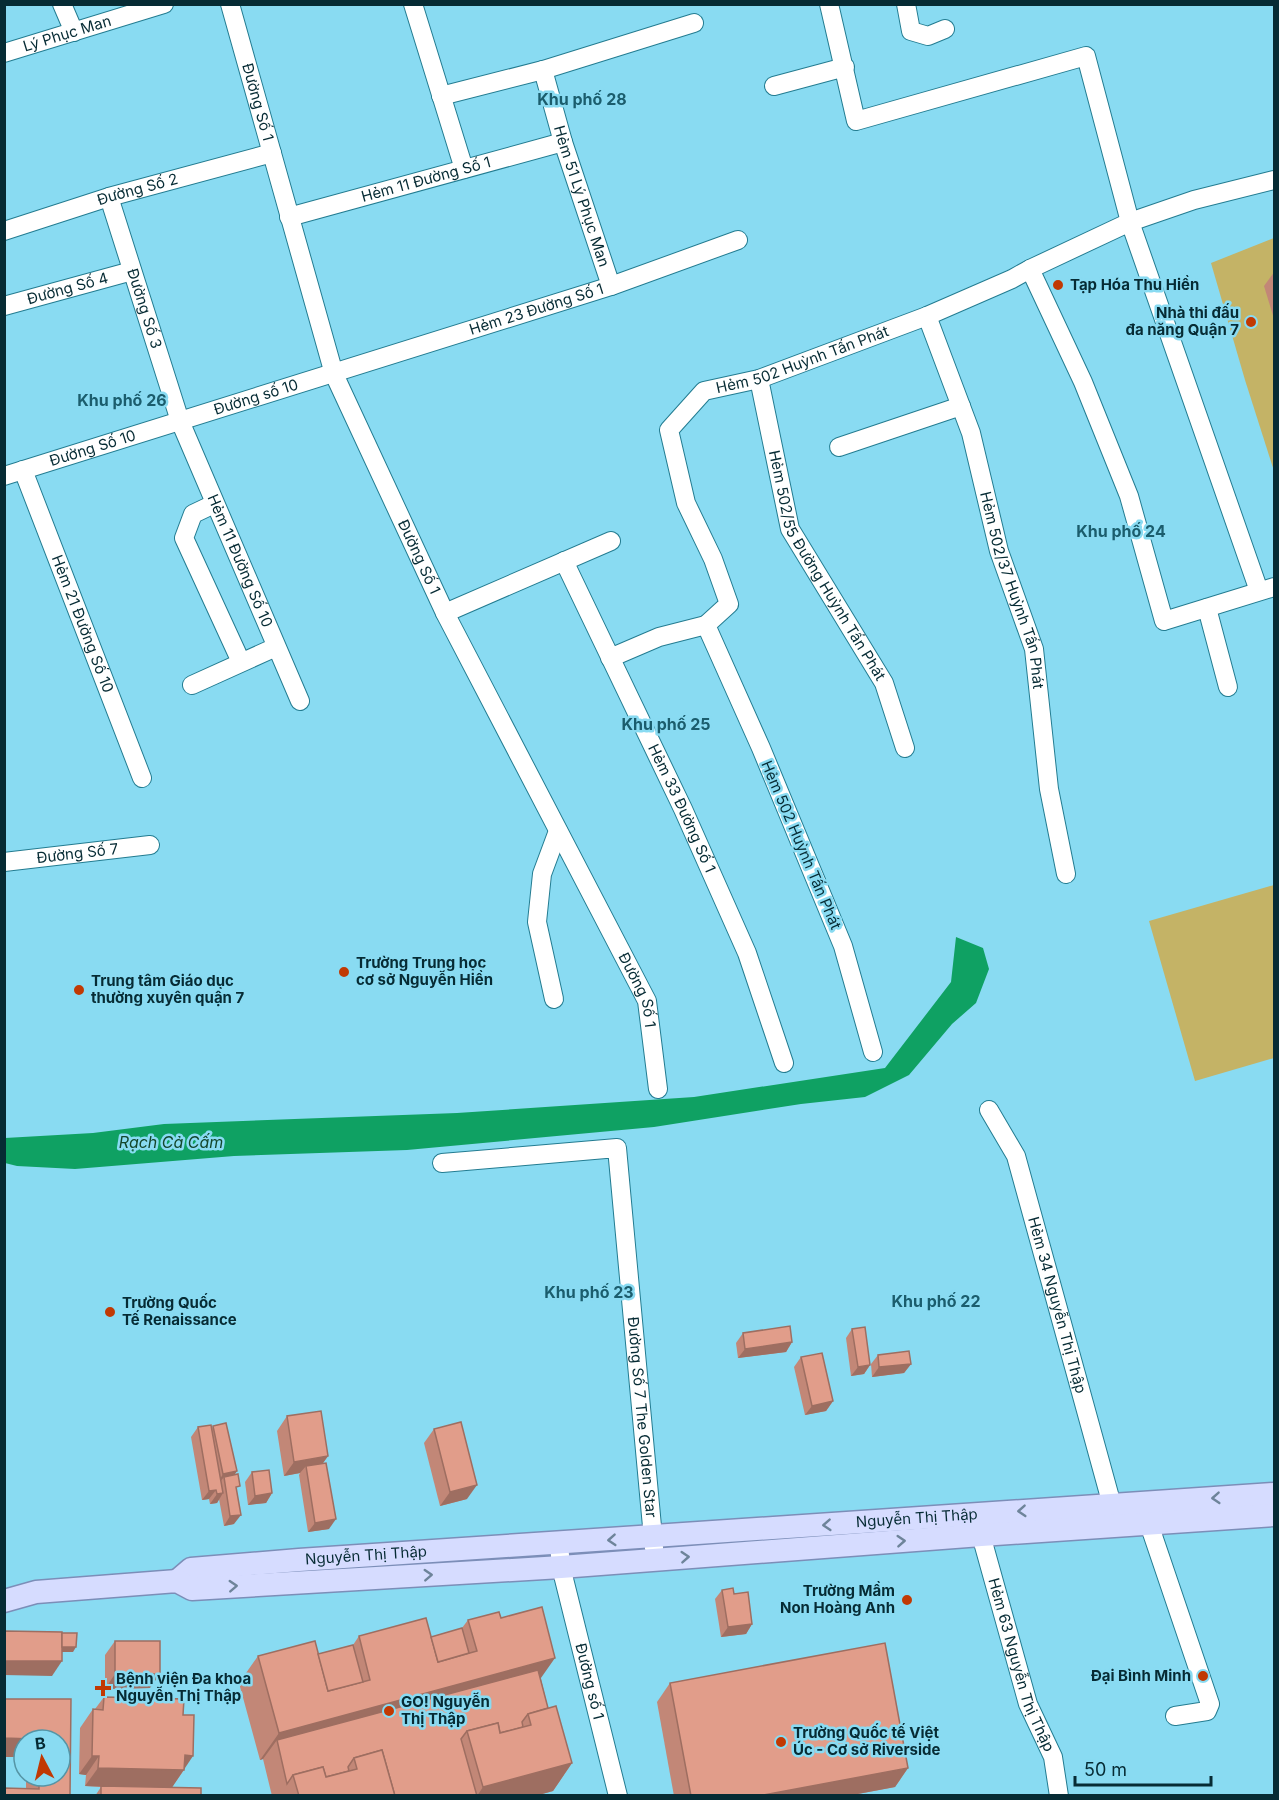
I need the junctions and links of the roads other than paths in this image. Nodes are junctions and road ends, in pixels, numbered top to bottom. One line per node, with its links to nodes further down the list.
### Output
1 (62, 4): 9 (street)
2 (164, 4): 9 (street, Lý Phục Man)
3 (230, 4): 16 (street, Đường Số 1)
4 (413, 4): 14 (street)
5 (829, 4): 11 (street)
6 (906, 4): 8 (street)
7 (694, 23): 12 (street)
8 (945, 29)
9 (74, 32): 10 (street, Lý Phục Man)
10 (4, 53)
11 (844, 67): 13 (street); 21 (street)
12 (543, 70): 14 (street); 15 (street, Hẻm 51 Lý Phục Man)
13 (774, 86)
14 (441, 96): 17 (street)
15 (563, 142): 17 (street, Hẻm 11 Đường Số 1); 26 (street, Hẻm 51 Lý Phục Man)
16 (272, 153): 19 (street, Đường Số 2); 20 (street, Đường Số 1)
17 (464, 169): 20 (street, Hẻm 11 Đường Số 1)
18 (1275, 180): 21 (street, Hẻm 502 Huỳnh Tấn Phát)
19 (109, 197): 22 (street, Đường Số 2); 25 (street, Đường Số 3)
20 (289, 217): 29 (street, Đường Số 1)
21 (1130, 222): 24 (street, Hẻm 502 Huỳnh Tấn Phát); 39 (street)
22 (4, 231)
23 (738, 240): 26 (street, Hẻm 23 Đường Số 1)
24 (1030, 269): 28 (street, Hẻm 502 Huỳnh Tấn Phát); 40 (street)
25 (132, 271): 27 (street, Đường Số 4); 32 (street, Đường Số 3)
26 (611, 286): 29 (street, Hẻm 23 Đường Số 1)
27 (4, 306)
28 (927, 316): 30 (street, Hẻm 502 Huỳnh Tấn Phát); 31 (street, Hẻm 502/37 Huỳnh Tấn Phát)
29 (334, 374): 32 (street, Đường số 10); 41 (street, Đường Số 1)
30 (759, 380): 42 (street, Hẻm 502 Huỳnh Tấn Phát); 49 (street, Hẻm 502/55 Đường Huỳnh Tấn Phát)
31 (961, 406): 33 (street); 54 (street, Hẻm 502/37 Huỳnh Tấn Phát)
32 (180, 421): 34 (street, Đường Số 10); 36 (street, Hẻm 11 Đường Số 10)
33 (839, 447)
34 (23, 470): 35 (street, Đường Số 10); 50 (street, Hẻm 21 Đường Số 10)
35 (4, 476)
36 (214, 504): 43 (street, Hẻm 11 Đường Số 10); 45 (street)
37 (611, 541): 38 (street)
38 (564, 561): 41 (street); 44 (street, Hẻm 33 Đường Số 1)
39 (1267, 589): 40 (street)
40 (1207, 608): 47 (street)
41 (445, 613): 51 (street, Đường Số 1)
42 (706, 626): 44 (street); 56 (street, Hẻm 502 Huỳnh Tấn Phát)
43 (276, 647): 45 (street); 48 (street, Hẻm 11 Đường Số 10)
44 (610, 658): 57 (street, Hẻm 33 Đường Số 1)
45 (241, 662): 46 (street)
46 (192, 685)
47 (1228, 687)
48 (300, 701)
49 (904, 748)
50 (142, 778)
51 (558, 831): 55 (street); 58 (street, Đường Số 1)
52 (150, 846): 53 (street, Đường Số 7)
53 (4, 862)
54 (1066, 874)
55 (554, 999)
56 (873, 1052)
57 (784, 1063)
58 (658, 1089)
59 (989, 1110): 62 (street, Hẻm 34 Nguyễn Thị Thập)
60 (442, 1163): 67 (street, Đường Số 7 The Golden Star)
61 (1275, 1494): 62 (main road, Nguyễn Thị Thập, one-way to 62)
62 (1112, 1505): 67 (main road, Nguyễn Thị Thập, one-way to 67)
63 (1275, 1515): 64 (main road, Nguyễn Thị Thập)
64 (1149, 1524): 65 (main road, Nguyễn Thị Thập); 73 (street)
65 (981, 1535): 67 (main road, Nguyễn Thị Thập, one-way to 65); 75 (street, Hẻm 63 Nguyễn Thị Thập)
66 (559, 1544): 67 (main road, Nguyễn Thị Thập, one-way to 66); 68 (street); 69 (main road, Nguyễn Thị Thập)
67 (654, 1548): 68 (main road, Nguyễn Thị Thập)
68 (561, 1567): 69 (main road, Nguyễn Thị Thập, one-way to 68); 74 (street, Đường số 1)
69 (177, 1581): 71 (main road, Nguyễn Thị Thập)
70 (4, 1583): 71 (main road, Nguyễn Thị Thập)
71 (36, 1592): 72 (main road, Nguyễn Thị Thập)
72 (4, 1601)
73 (1175, 1716)
74 (618, 1796)
75 (1059, 1796)

